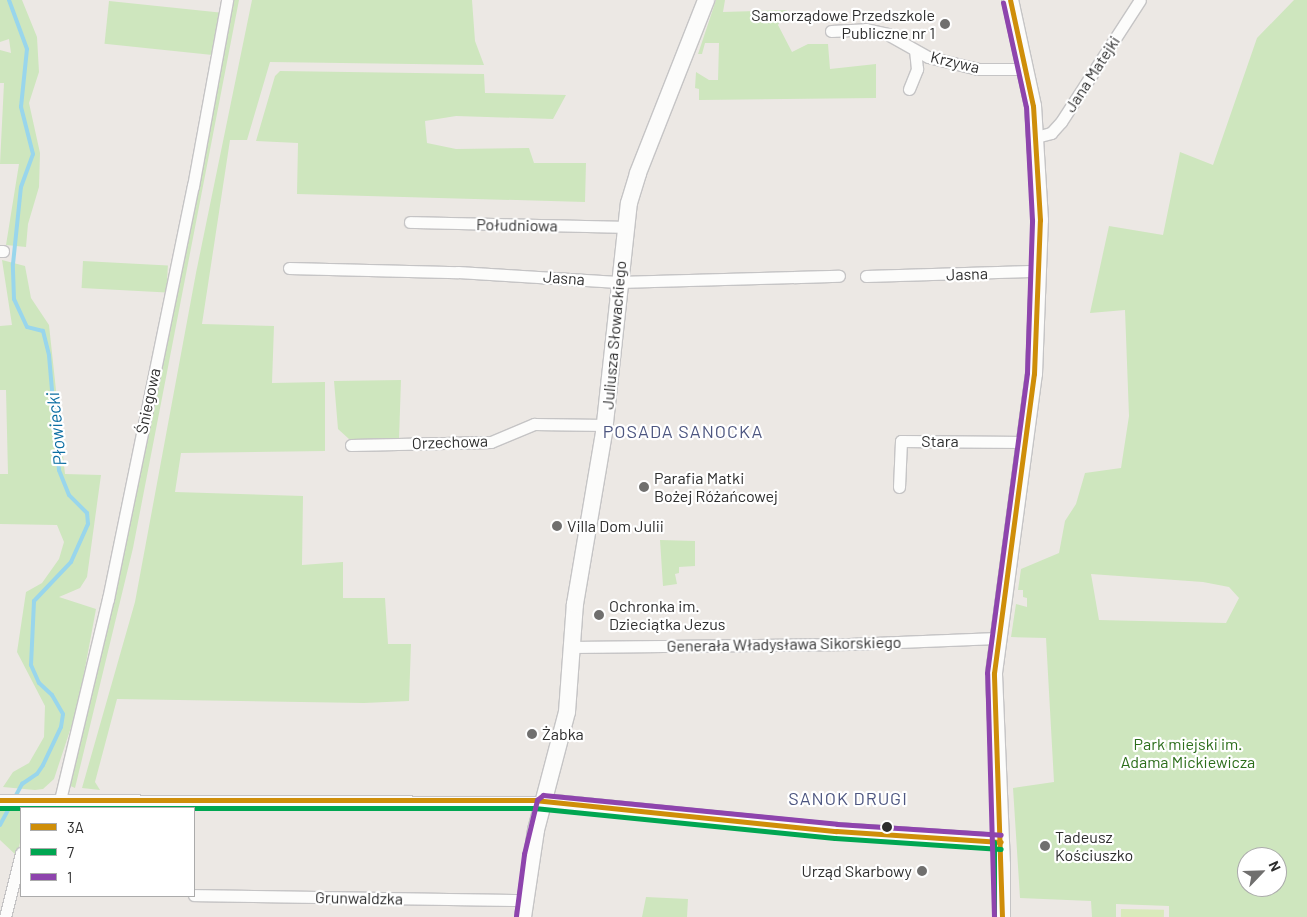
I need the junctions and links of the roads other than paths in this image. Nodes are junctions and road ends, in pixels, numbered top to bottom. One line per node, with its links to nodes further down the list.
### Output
1 (227, 0): 24 (street, Śniegowa)
2 (706, 0): 11 (street, Juliusza Słowackiego)
3 (1010, 0): 7 (street)
4 (1140, 0): 9 (street, Jana Matejki)
5 (831, 31): 6 (street, Krzywa)
6 (915, 50): 7 (street, Krzywa); 8 (street, Krzywa)
7 (1026, 69): 9 (street)
8 (909, 89)
9 (1036, 137): 13 (street)
10 (410, 222): 11 (street, Południowa)
11 (624, 227): 16 (street, Juliusza Słowackiego)
12 (289, 268): 16 (street, Jasna)
13 (1039, 271): 15 (street, Jasna); 18 (street)
14 (839, 276): 16 (street, Jasna)
15 (866, 276)
16 (618, 282): 17 (street, Juliusza Słowackiego)
17 (605, 424): 19 (street, Orzechowa); 22 (street, Juliusza Słowackiego)
18 (1025, 442): 20 (street, Stara); 21 (street)
19 (351, 445)
20 (899, 487)
21 (997, 638): 22 (street, Generała Władysława Sikorskiego); 29 (street)
22 (571, 647): 26 (street, Juliusza Słowackiego)
23 (0, 800): 25 (street)
24 (60, 800): 25 (street); 27 (street)
25 (42, 802)
26 (544, 802): 28 (street); 29 (street); 32 (street, Juliusza Słowackiego)
27 (101, 805): 28 (street)
28 (122, 805)
29 (1001, 842): 35 (street)
30 (20, 857): 33 (street)
31 (195, 895): 32 (street, Grunwaldzka)
32 (524, 900): 34 (street, Juliusza Słowackiego)
33 (5, 917)
34 (523, 917)
35 (1002, 917)

